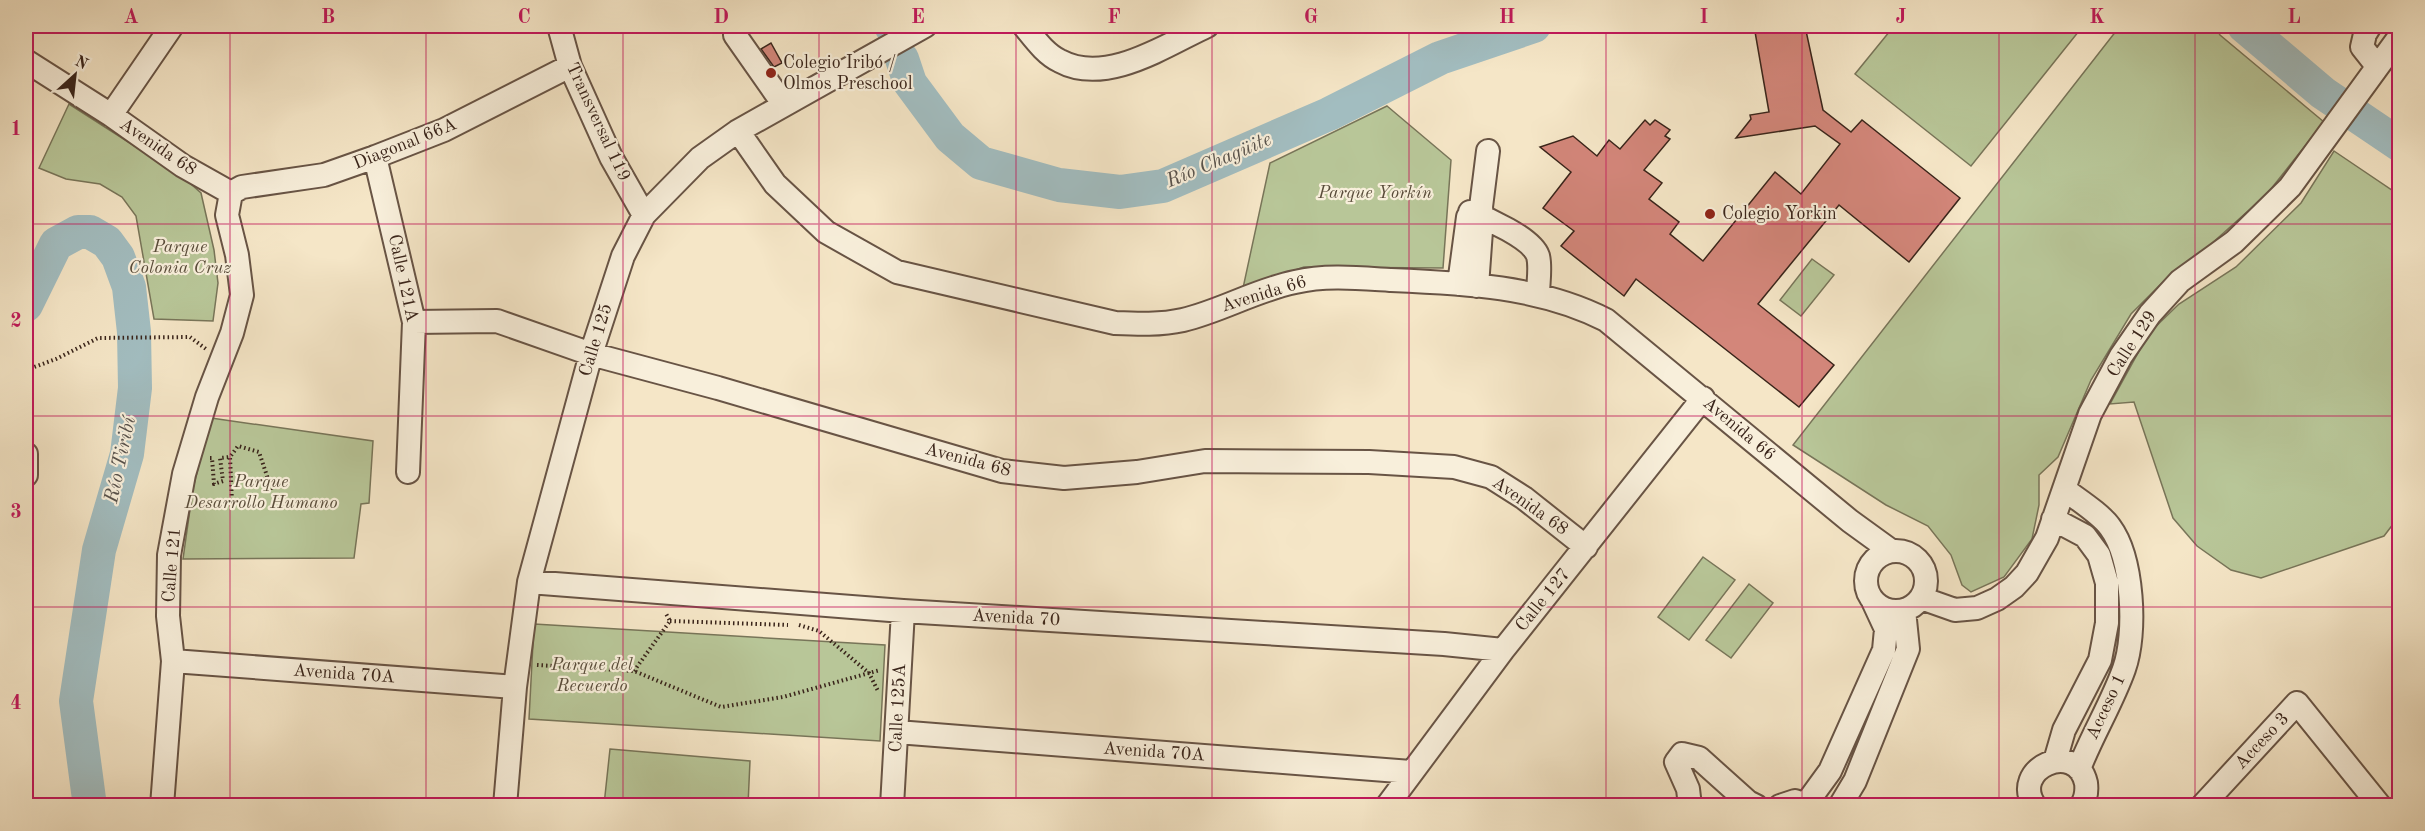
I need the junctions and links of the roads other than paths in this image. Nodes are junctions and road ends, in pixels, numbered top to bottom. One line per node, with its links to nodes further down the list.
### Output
1 (172, 26): 13 (street)
2 (559, 26): 10 (street, Transversal 119)
3 (925, 26): 12 (street, Calle 125)
4 (1024, 26): 5 (street)
5 (1207, 26)
6 (2370, 26): 11 (street)
7 (735, 35): 12 (street)
8 (2400, 36): 11 (street, Calle 129)
9 (26, 61): 13 (street, Avenida 68)
10 (570, 66): 16 (street, Diagonal 66A); 19 (street, Transversal 119)
11 (2377, 66): 28 (street, Calle 129)
12 (784, 105): 14 (street, Calle 125)
13 (111, 115): 17 (street, Avenida 68)
14 (738, 131): 19 (street, Calle 125); 20 (street, Avenida 66)
15 (1481, 153): 18 (street)
16 (375, 157): 17 (street, Diagonal 66A); 22 (street, Calle 121A)
17 (231, 193): 39 (street, Calle 121)
18 (1475, 214): 20 (street); 21 (street)
19 (644, 215): 23 (street, Calle 125)
20 (1468, 285): 21 (street, Avenida 66)
21 (1539, 295): 24 (street, Avenida 66)
22 (414, 322): 23 (street, Avenida 68); 26 (street, Calle 121A)
23 (591, 354): 31 (street, Avenida 68); 34 (street, Calle 125)
24 (1703, 398): 30 (street, Avenida 66); 31 (street, Calle 127)
25 (26, 454): 27 (street)
26 (408, 472)
27 (26, 475)
28 (2064, 489): 29 (street, Calle 129); 43 (street, Acceso 1)
29 (2053, 519): 36 (street, Calle 129); 42 (street, Acceso 1)
30 (1850, 521): 32 (street, Avenida 66); 33 (street)
31 (1586, 547): 38 (street, Calle 127)
32 (1890, 550): 33 (street); 36 (street)
33 (1867, 569): 35 (street)
34 (529, 582): 37 (street, Avenida 70); 40 (street, Calle 125)
35 (1873, 601): 36 (street); 46 (street)
36 (1912, 604): 54 (street)
37 (903, 611): 38 (street, Avenida 70); 41 (street, Calle 125A)
38 (1503, 650): 44 (street, Calle 127)
39 (173, 661): 40 (street, Avenida 70A); 47 (street, Calle 121)
40 (515, 687): 48 (street, Calle 125)
41 (898, 721): 44 (street, Avenida 70A); 49 (street, Calle 125A)
42 (2055, 761): 43 (street); 45 (street)
43 (2079, 769): 55 (street)
44 (1411, 772): 50 (street, Calle 127)
45 (2028, 802)
46 (1807, 805): 53 (street)
47 (162, 806)
48 (505, 806)
49 (892, 806)
50 (1387, 806)
51 (1690, 806): 52 (street)
52 (1756, 806)
53 (1780, 806)
54 (1840, 806)
55 (2081, 806)
56 (2202, 806): 57 (street, Acceso 3)
57 (2380, 806)

